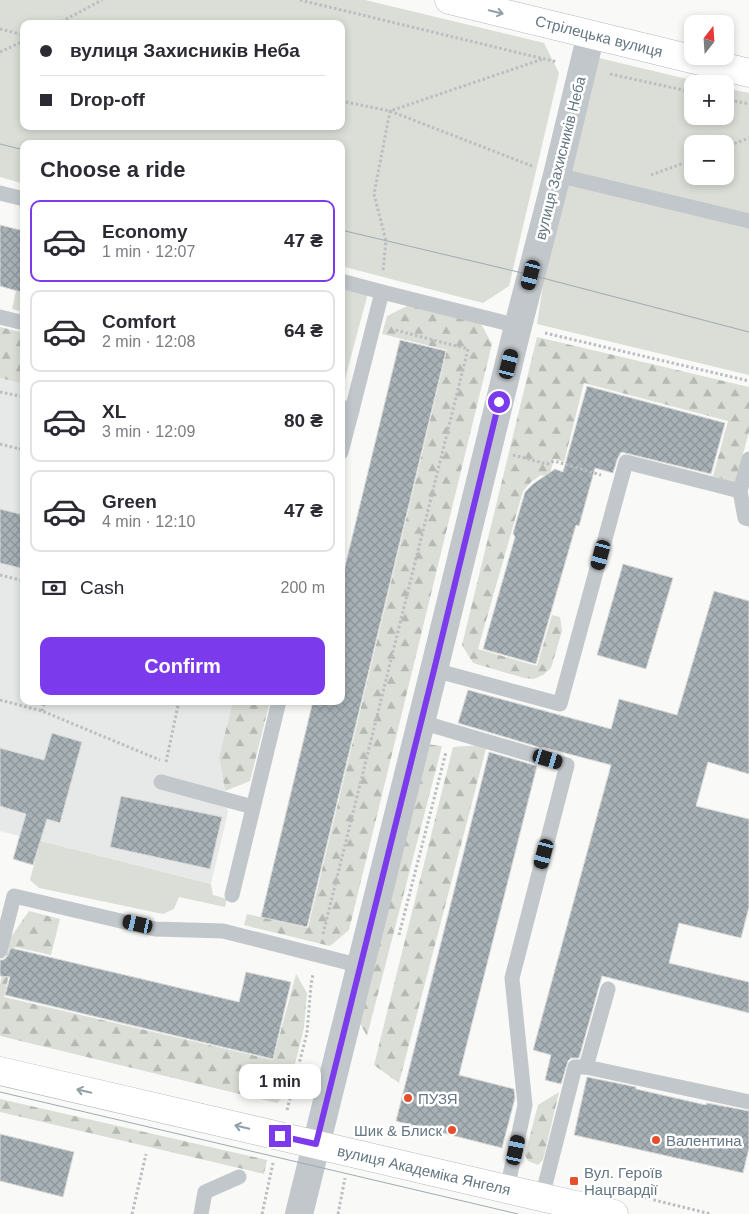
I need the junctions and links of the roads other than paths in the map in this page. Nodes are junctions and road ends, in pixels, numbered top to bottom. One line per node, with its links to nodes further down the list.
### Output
1 (449, 0): 2 (main road, Стрілецька вулиця, one-way to 2)
2 (591, 34): 3 (main road, Стрілецька вулиця); 4 (street, вулиця Захисників Неба)
3 (749, 73)
4 (557, 175): 7 (lane); 12 (street, вулиця Захисників Неба)
5 (0, 193): 6 (lane)
6 (20, 198)
7 (749, 221)
8 (345, 282): 9 (lane)
9 (382, 292): 12 (lane); 13 (lane)
10 (0, 316): 11 (lane)
11 (20, 322)
12 (518, 326): 17 (street, вулиця Захисників Неба)
13 (346, 409)
14 (749, 459): 15 (lane)
15 (740, 491): 16 (lane); 17 (lane)
16 (749, 520)
17 (434, 670): 19 (street, вулиця Захисників Неба)
18 (278, 705): 21 (lane)
19 (422, 722): 24 (street, вулиця Захисників Неба); 31 (lane)
20 (161, 782): 21 (lane)
21 (253, 807): 22 (lane)
22 (232, 895)
23 (0, 951): 24 (lane)
24 (360, 966): 29 (street, вулиця Захисників Неба)
25 (608, 989): 26 (lane)
26 (586, 1067): 28 (lane); 32 (lane)
27 (0, 1071): 29 (main road, вулиця Академіка Янгеля, one-way to 27)
28 (749, 1102)
29 (316, 1144): 31 (main road, вулиця Академіка Янгеля); 34 (street, вулиця Захисників Неба)
30 (239, 1176): 33 (lane)
31 (507, 1189): 32 (main road, вулиця Академіка Янгеля)
32 (542, 1197): 35 (main road, вулиця Академіка Янгеля)
33 (201, 1214)
34 (299, 1214)
35 (614, 1214)

